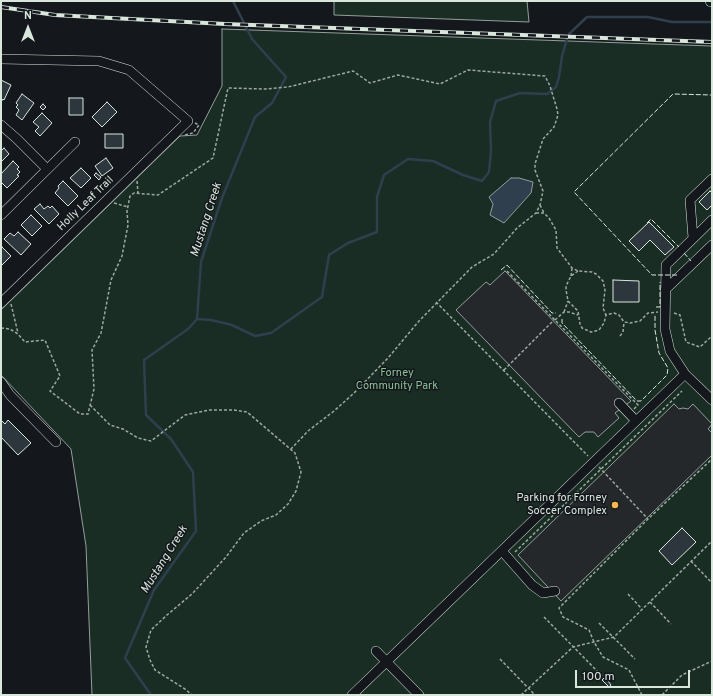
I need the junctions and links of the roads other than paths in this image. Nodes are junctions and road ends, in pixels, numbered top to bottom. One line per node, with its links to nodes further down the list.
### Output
1 (1, 58): 11 (street, Holly Leaf Trail)
2 (1, 125): 4 (street)
3 (75, 142): 4 (street)
4 (47, 169): 6 (street)
5 (712, 179): 8 (street)
6 (1, 215)
7 (712, 220): 8 (street)
8 (692, 238): 10 (street)
9 (712, 245): 10 (street)
10 (666, 290): 12 (street)
11 (1, 303)
12 (684, 374): 14 (street); 16 (street)
13 (1, 382): 17 (street)
14 (712, 400)
15 (619, 403): 16 (street)
16 (636, 421): 18 (street)
17 (56, 442)
18 (502, 551): 19 (street); 21 (street)
19 (555, 591)
20 (376, 651): 21 (street)
21 (387, 662): 22 (street); 23 (street)
22 (352, 695)
23 (420, 695)

